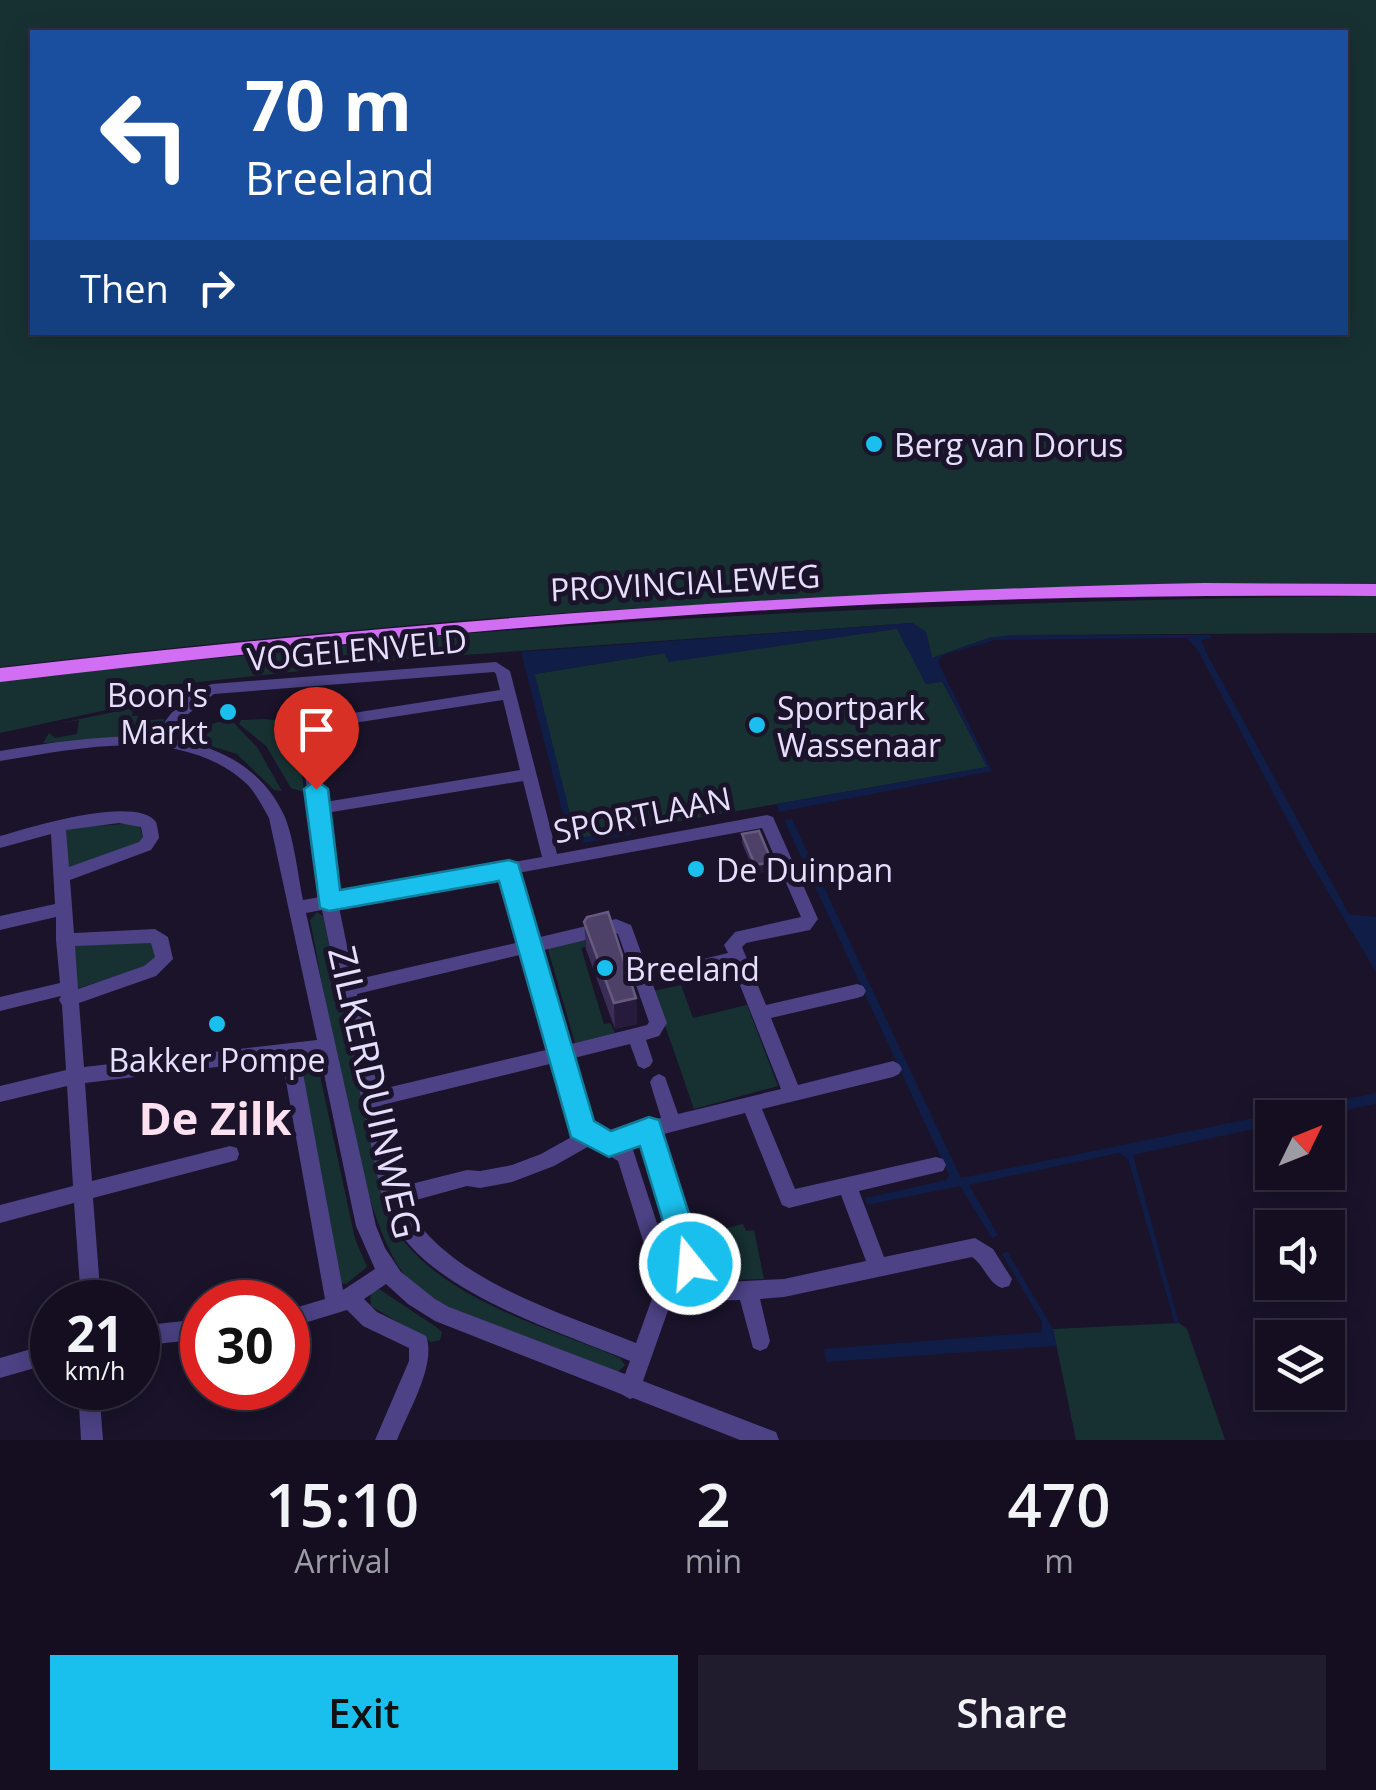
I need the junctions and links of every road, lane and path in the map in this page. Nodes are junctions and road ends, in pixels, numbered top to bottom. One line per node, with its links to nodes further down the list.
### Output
1 (1376, 590): 2 (main road, PROVINCIALEWEG)
2 (0, 675)
3 (507, 694): 4 (street, VOGELENVELD); 6 (street); 7 (street, ZILKERDUINWEG)
4 (162, 742): 5 (street, ZILKERDUINWEG); 15 (street, ZILKERDUINWEG)
5 (0, 756)
6 (529, 774): 7 (street); 10 (street)
7 (318, 809): 13 (street, ZILKERDUINWEG)
8 (58, 826): 9 (street); 12 (street); 12 (street)
9 (0, 842)
10 (552, 862): 11 (street, SPORTLAAN); 21 (street, SPORTLAAN)
11 (509, 870): 13 (street, SPORTLAAN); 20 (street)
12 (60, 878): 16 (street)
13 (329, 902): 15 (street, SPORTLAAN); 23 (street, ZILKERDUINWEG)
14 (595, 907): 18 (street)
15 (297, 908): 29 (street, ZILKERDUINWEG)
16 (62, 909): 17 (street); 19 (street)
17 (0, 923)
18 (602, 929): 20 (street); 28 (street)
19 (64, 940): 25 (street); 25 (street)
20 (530, 945): 23 (street); 31 (street)
21 (738, 957): 22 (street); 27 (street)
22 (697, 966)
23 (348, 989): 38 (street, ZILKERDUINWEG)
24 (857, 990): 27 (street)
25 (67, 994): 26 (street); 34 (street)
26 (0, 1004)
27 (760, 1013): 36 (street)
28 (636, 1035): 31 (street); 32 (street)
29 (325, 1047): 30 (street); 51 (street, ZILKERDUINWEG)
30 (290, 1052): 34 (street); 57 (street)
31 (560, 1052): 38 (street); 42 (street)
32 (644, 1061)
33 (893, 1070): 36 (street)
34 (75, 1076): 37 (street); 47 (street)
35 (659, 1082): 40 (street)
36 (792, 1093): 39 (street)
37 (0, 1094)
38 (371, 1100): 48 (street, ZILKERDUINWEG)
39 (751, 1104): 40 (street); 46 (street)
40 (672, 1123): 41 (street)
41 (649, 1129): 43 (street); 55 (street)
42 (588, 1136): 43 (street); 48 (street)
43 (609, 1145): 56 (street)
44 (230, 1154): 47 (street)
45 (936, 1164): 46 (street)
46 (848, 1187): 50 (street)
47 (82, 1193): 49 (street); 53 (street)
48 (392, 1198): 60 (street, ZILKERDUINWEG)
49 (0, 1214)
50 (878, 1268): 52 (street); 54 (street)
51 (386, 1273): 57 (street); 63 (street, ZILKERDUINWEG)
52 (1002, 1278)
53 (89, 1280)
54 (748, 1290): 55 (street); 59 (street)
55 (698, 1293): 56 (street)
56 (664, 1294): 60 (street)
57 (342, 1302): 58 (street); 66 (street)
58 (310, 1311)
59 (760, 1341)
60 (643, 1356): 63 (street)
61 (30, 1359): 62 (street)
62 (0, 1368)
63 (630, 1389): 67 (street, ZILKERDUINWEG)
64 (90, 1410): 65 (street)
65 (92, 1440)
66 (386, 1440)
67 (768, 1440)

